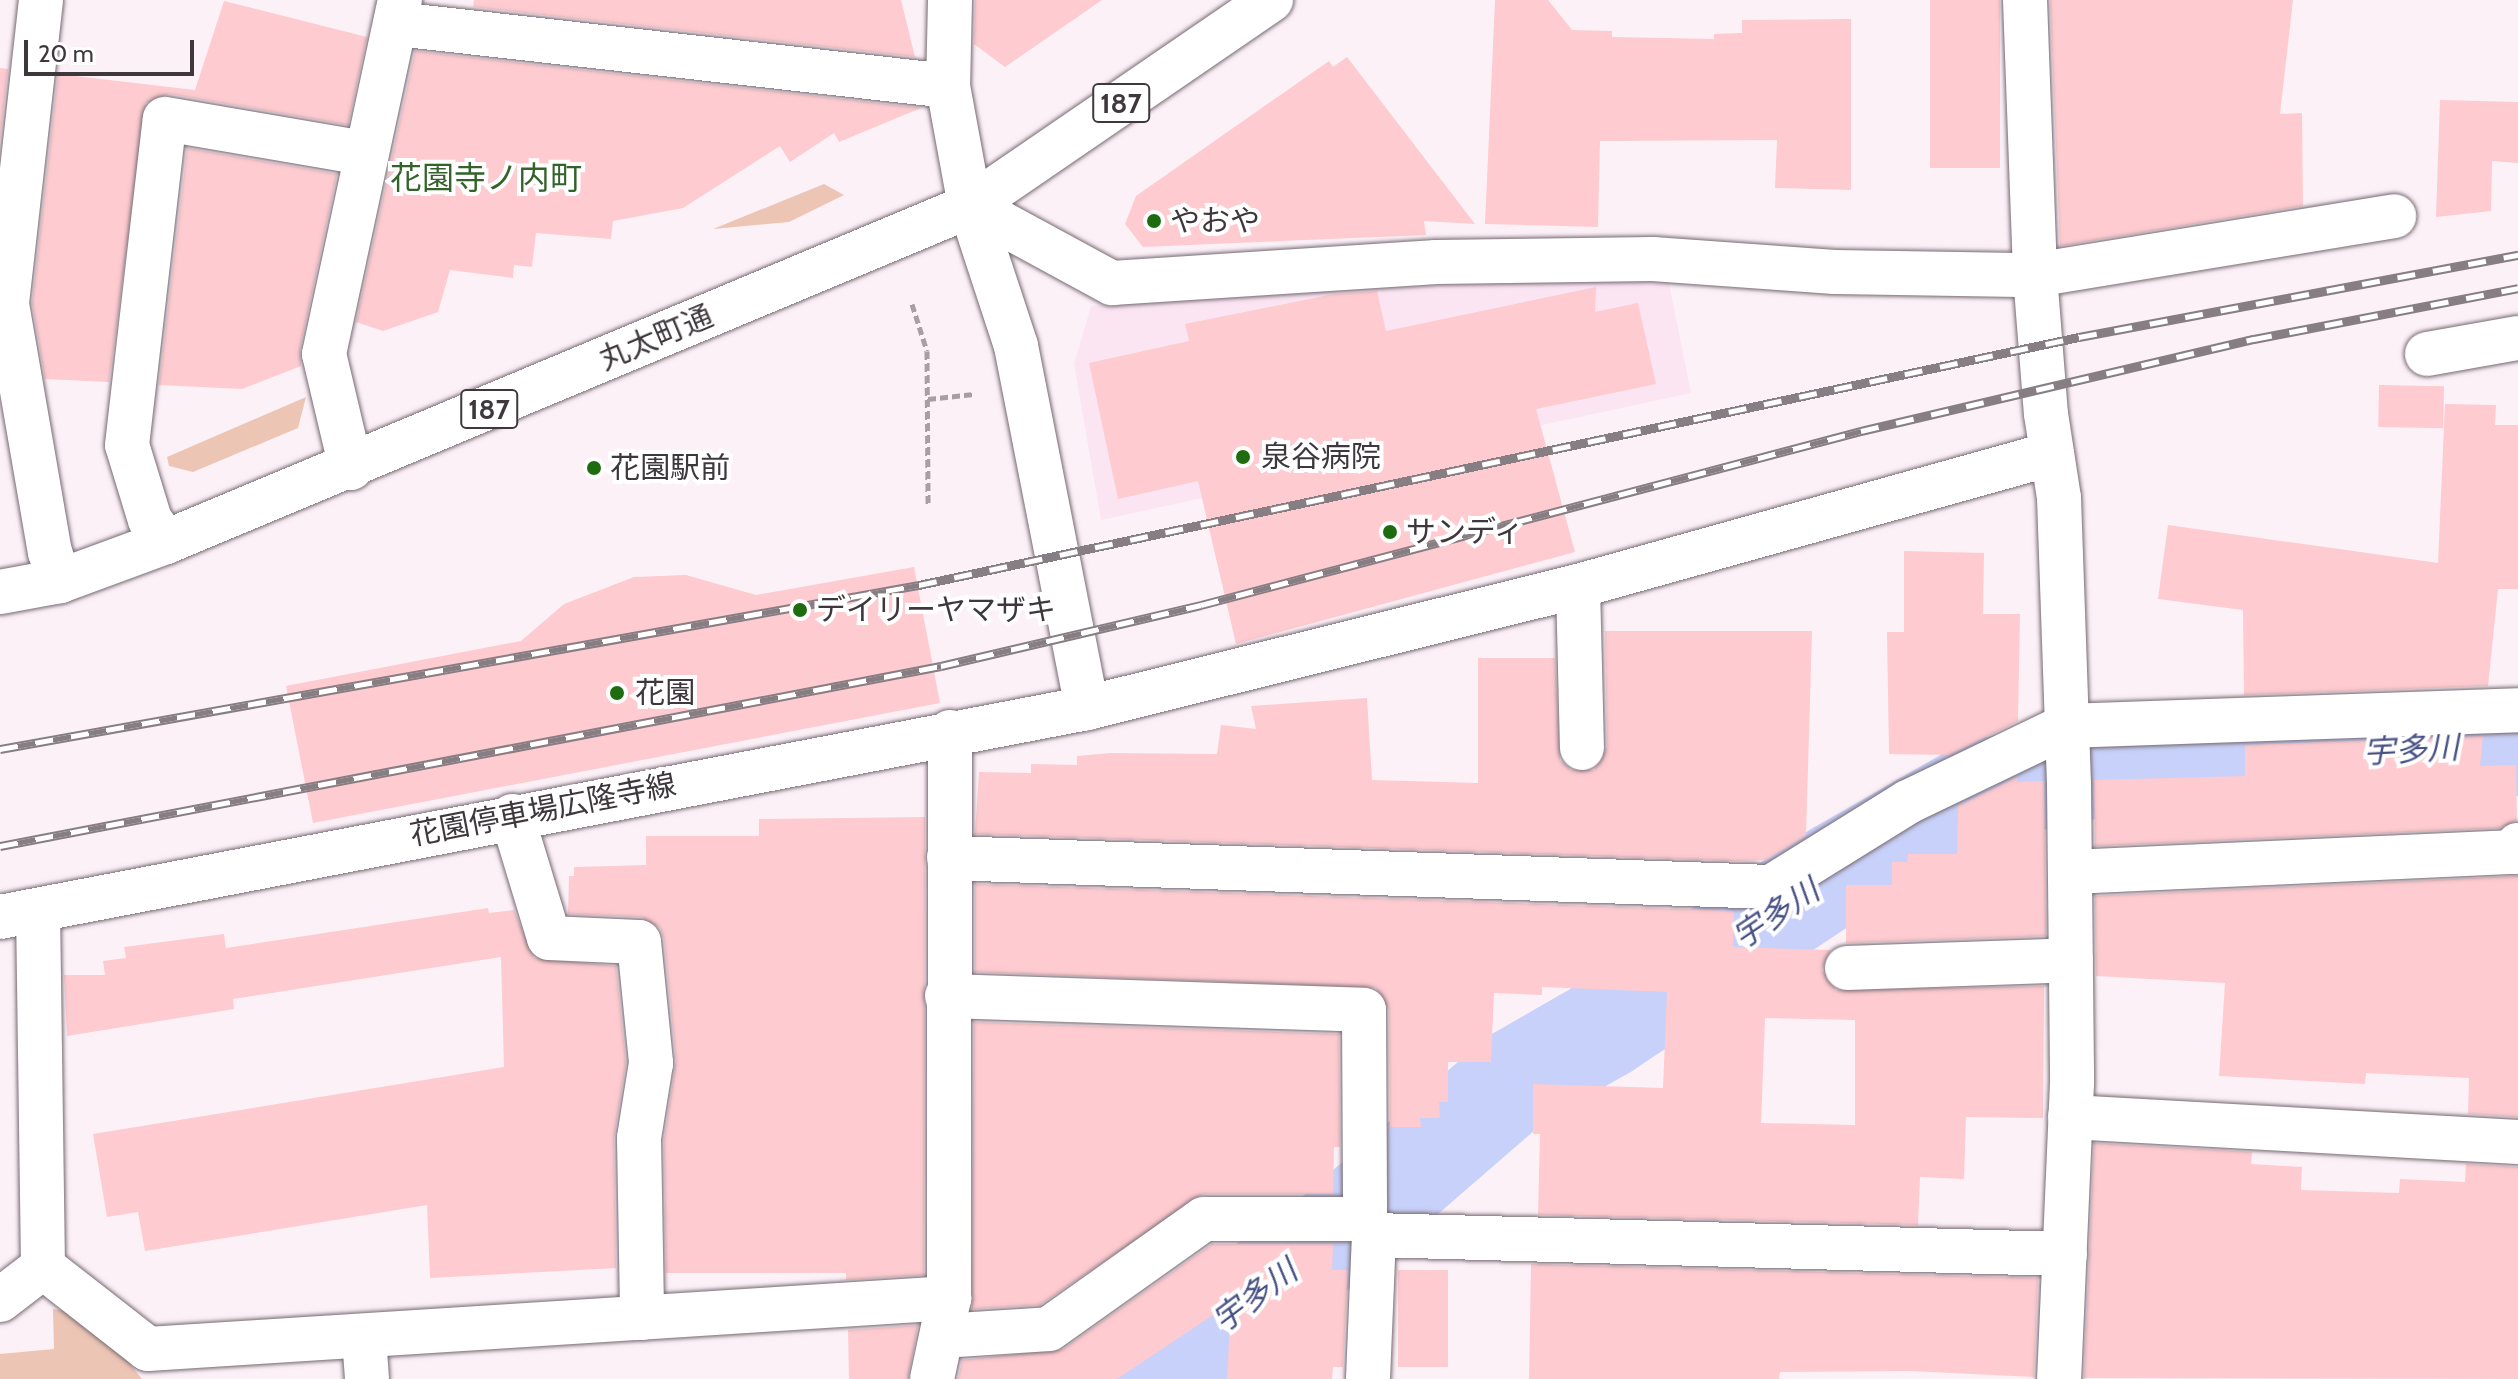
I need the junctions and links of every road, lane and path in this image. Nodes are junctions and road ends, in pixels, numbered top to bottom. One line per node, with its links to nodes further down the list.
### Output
1 (41, 0): 20 (street)
2 (950, 0): 6 (street)
3 (1271, 0): 8 (street, 丸太町通 / 187)
4 (2025, 0): 10 (street)
5 (399, 12): 6 (street); 7 (street)
6 (948, 86): 8 (street)
7 (364, 153): 17 (street); 19 (street)
8 (970, 206): 10 (street); 17 (street, 丸太町通 / 187); 23 (street)
9 (2394, 216): 10 (street)
10 (2035, 275): 16 (street)
11 (912, 304): 15 (path)
12 (2518, 338): 13 (street)
13 (2427, 354)
14 (982, 393): 15 (path)
15 (928, 399): 18 (path)
16 (2052, 454): 21 (street, 花園停車場広隆寺線); 26 (street)
17 (351, 468): 19 (street, 丸太町通 / 187)
18 (928, 504)
19 (166, 542): 20 (street, 丸太町通 / 187)
20 (60, 581): 22 (street, 丸太町通 / 187)
21 (1578, 586): 23 (street, 花園停車場広隆寺線); 27 (street)
22 (0, 592)
23 (1087, 708): 25 (street, 花園停車場広隆寺線)
24 (2518, 710): 26 (street)
25 (950, 732): 28 (street, 花園停車場広隆寺線); 30 (street)
26 (2066, 732): 30 (street); 31 (street)
27 (1582, 748)
28 (512, 816): 32 (street, 花園停車場広隆寺線); 43 (street)
29 (2518, 845): 31 (street)
30 (949, 858): 35 (street)
31 (2071, 872): 33 (street)
32 (19, 914): 40 (street)
33 (2071, 960): 34 (street); 36 (street)
34 (1847, 968)
35 (947, 996): 38 (street); 42 (street)
36 (2070, 1117): 37 (street); 39 (street)
37 (2518, 1142)
38 (1369, 1215): 39 (street); 42 (street); 47 (street)
39 (2065, 1254): 48 (street)
40 (43, 1267): 41 (street); 45 (street)
41 (0, 1300)
42 (946, 1317): 43 (street); 46 (street)
43 (642, 1318): 44 (street)
44 (366, 1358): 45 (street)
45 (178, 1364)
46 (932, 1379)
47 (1368, 1379)
48 (2059, 1379)

